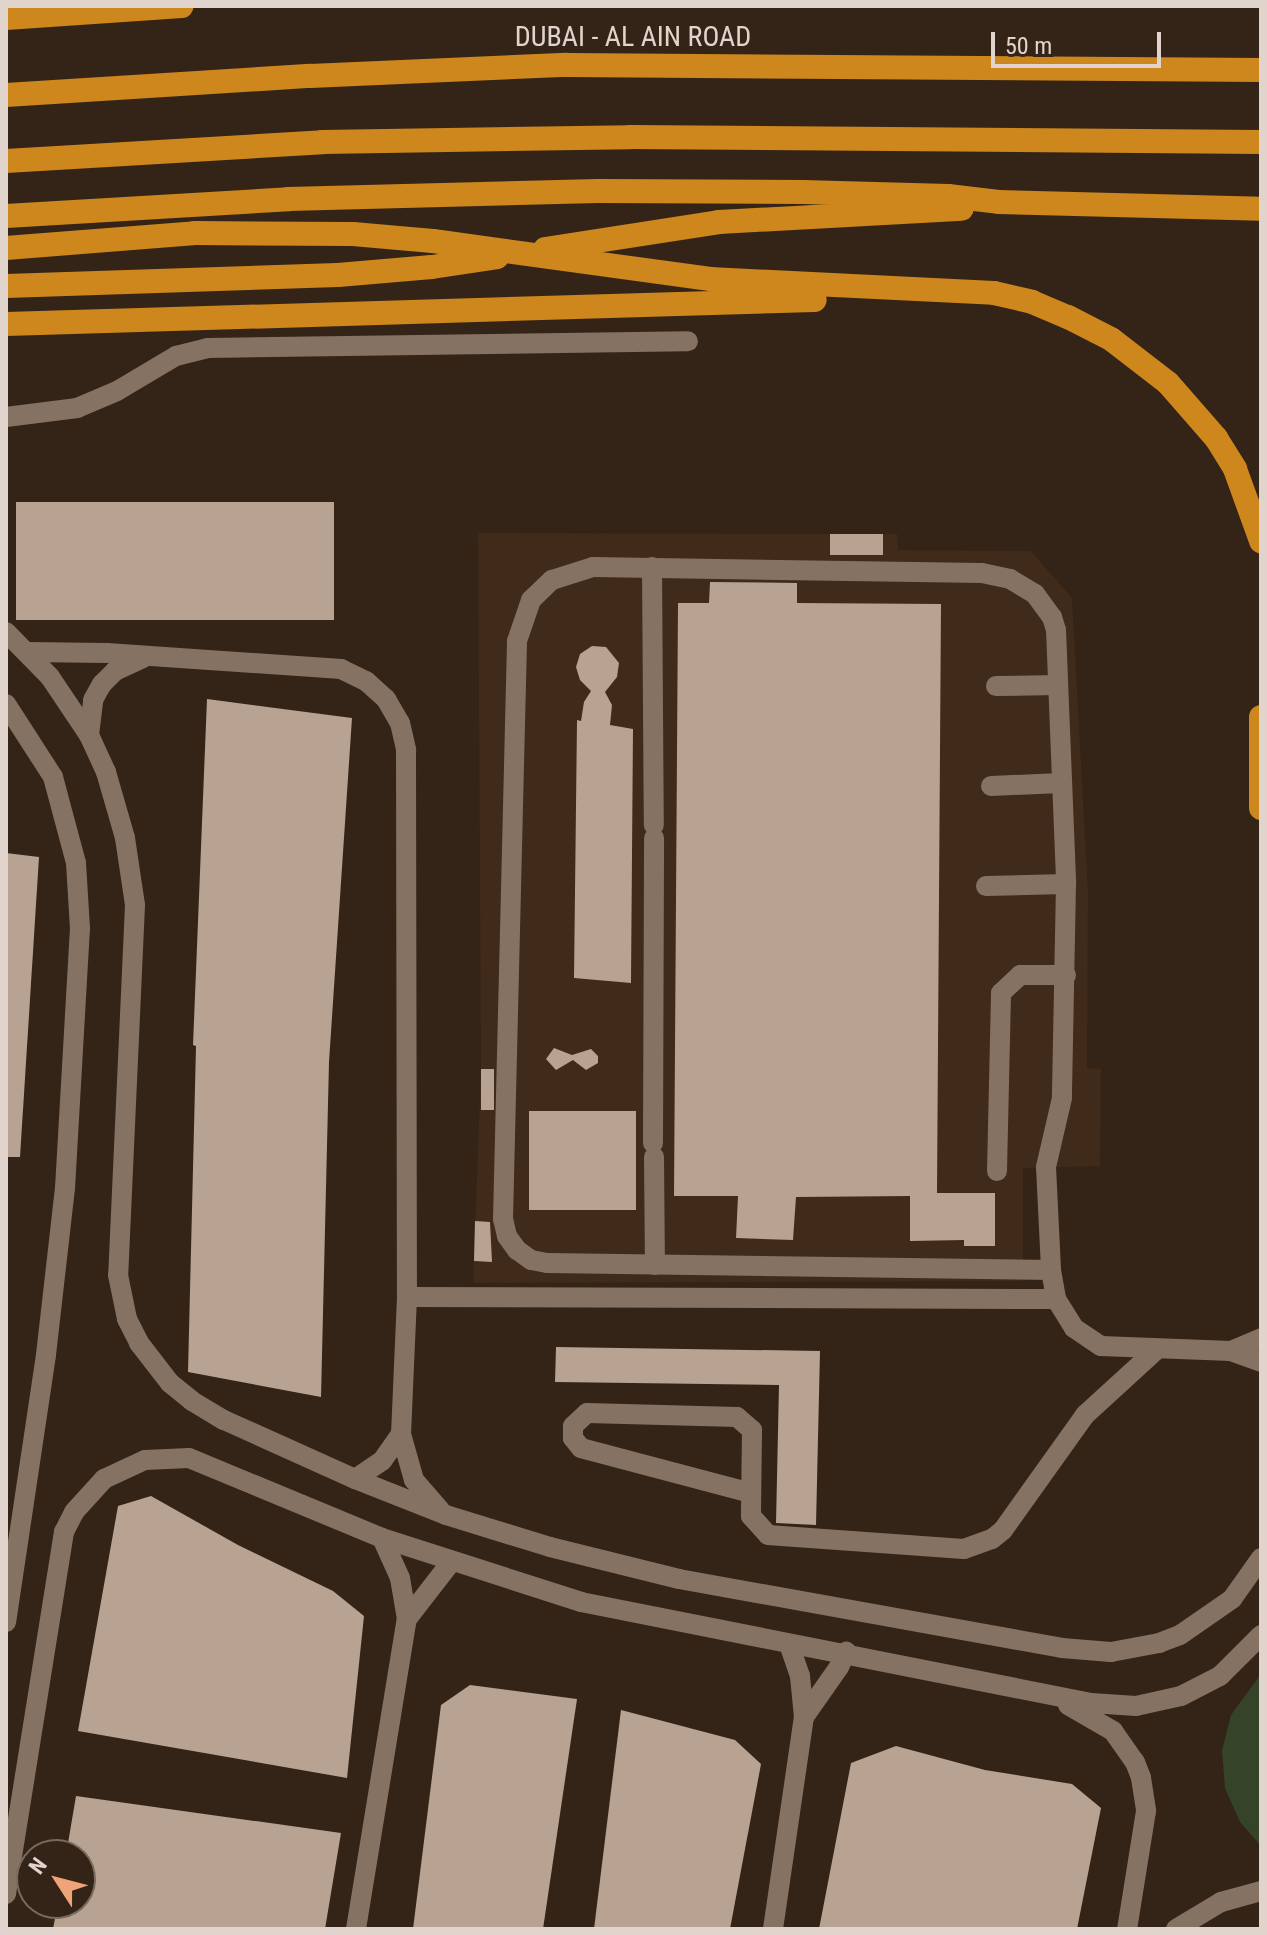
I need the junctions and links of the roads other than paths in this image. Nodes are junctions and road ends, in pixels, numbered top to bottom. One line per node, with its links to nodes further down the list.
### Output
1 (182, 6): 2 (highway)
2 (6, 18)
3 (1261, 70): 4 (highway, DUBAI - AL AIN ROAD)
4 (6, 95)
5 (1261, 142): 6 (highway)
6 (6, 161)
7 (999, 202): 8 (highway); 9 (highway); 11 (highway)
8 (1261, 209)
9 (6, 216)
10 (6, 248): 12 (highway)
11 (6, 286)
12 (924, 290): 13 (highway); 16 (highway)
13 (6, 324)
14 (688, 341): 15 (street)
15 (6, 417)
16 (1261, 541)
17 (652, 567): 21 (street); 33 (street); 33 (street)
18 (6, 632): 19 (street)
19 (27, 652): 20 (street); 25 (street)
20 (147, 657): 25 (street); 35 (street)
21 (1058, 685): 22 (street); 26 (street)
22 (996, 686)
23 (6, 704): 49 (street)
24 (1261, 717): 28 (highway)
25 (89, 735): 42 (street)
26 (1061, 783): 27 (street); 29 (street)
27 (991, 786)
28 (1261, 808)
29 (1066, 884): 30 (street); 31 (street)
30 (986, 886)
31 (1066, 975): 32 (street); 34 (street)
32 (997, 1171)
33 (655, 1265): 34 (street)
34 (1051, 1270): 36 (street)
35 (407, 1297): 36 (street); 41 (street)
36 (1056, 1299): 38 (street)
37 (1261, 1338): 39 (street)
38 (1155, 1351): 39 (street); 43 (street)
39 (1231, 1351): 40 (street)
40 (1261, 1362)
41 (401, 1434): 42 (street); 44 (street)
42 (355, 1479): 44 (street)
43 (751, 1493): 43 (street)
44 (446, 1515): 46 (street)
45 (382, 1538): 47 (street); 48 (street); 56 (street)
46 (1261, 1558)
47 (451, 1562): 48 (street); 51 (street)
48 (407, 1619): 57 (street)
49 (6, 1622)
50 (1261, 1635): 53 (street)
51 (789, 1644): 52 (street); 54 (street)
52 (846, 1652): 53 (street); 54 (street)
53 (1048, 1695): 59 (street)
54 (804, 1717): 58 (street)
55 (1261, 1891): 60 (street)
56 (6, 1894)
57 (356, 1929)
58 (773, 1929)
59 (1127, 1929)
60 (1176, 1929)

